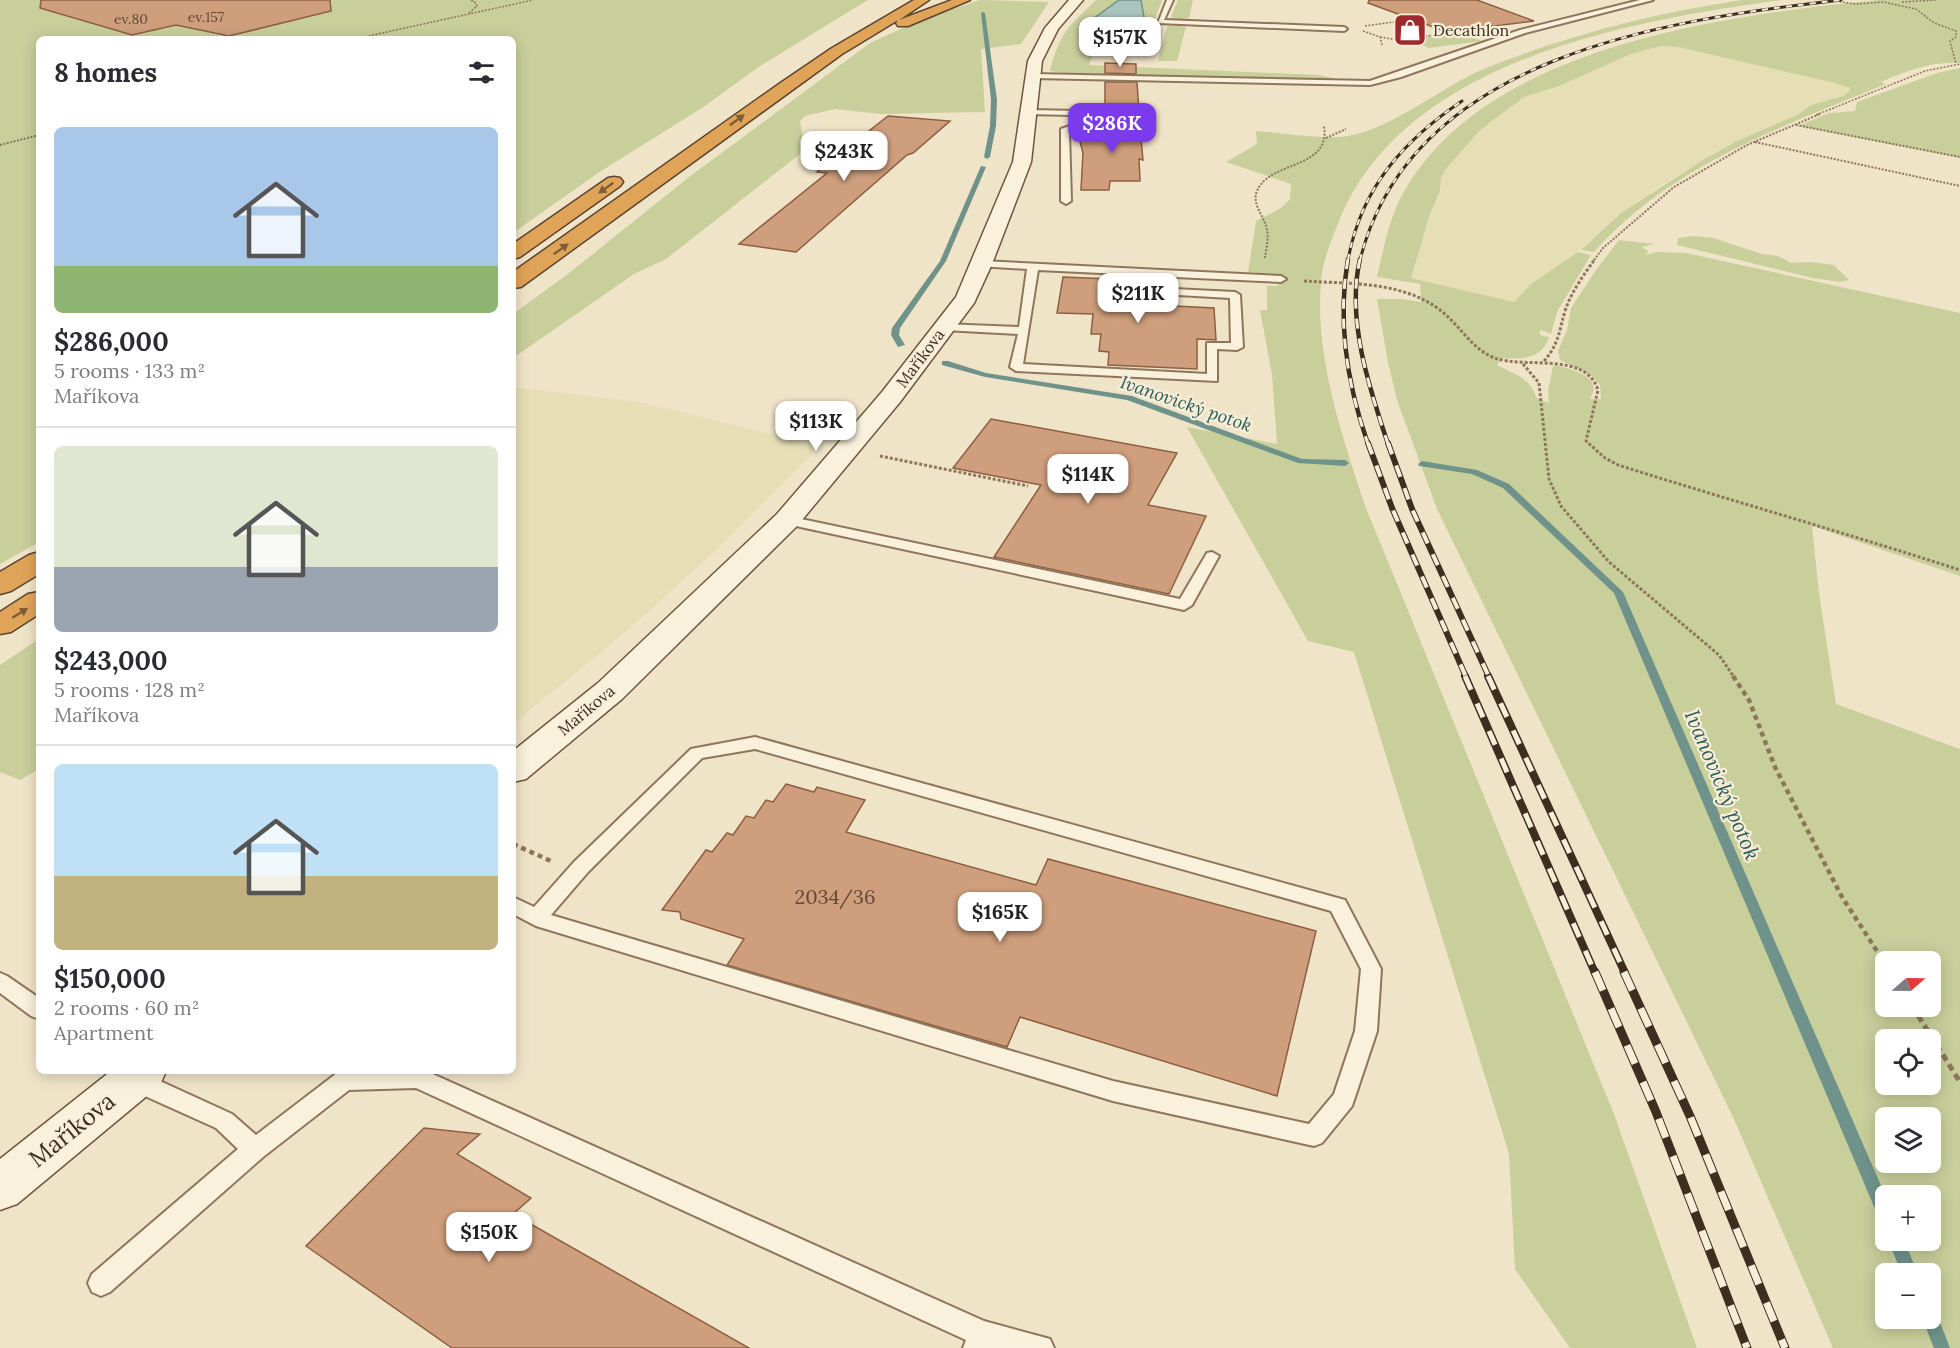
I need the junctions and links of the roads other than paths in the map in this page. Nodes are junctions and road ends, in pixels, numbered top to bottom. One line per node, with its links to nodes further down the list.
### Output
1 (922, 0): 8 (highway)
2 (964, 0): 8 (highway)
3 (1077, 0): 10 (street, Maříkova)
4 (1170, 0): 6 (lane)
5 (1650, 0): 10 (lane)
6 (1344, 29)
7 (810, 49): 9 (highway)
8 (837, 51): 21 (highway, one-way to 8)
9 (771, 75)
10 (1033, 76): 11 (street, Maříkova)
11 (1028, 112): 12 (lane); 17 (street, Maříkova)
12 (1077, 113): 13 (lane); 15 (lane)
13 (1135, 114)
14 (631, 171): 16 (highway, one-way to 16)
15 (1066, 201)
16 (516, 251)
17 (982, 264): 18 (lane); 22 (street, Maříkova)
18 (1033, 267): 19 (lane); 23 (lane)
19 (1148, 272): 20 (lane); 23 (lane)
20 (1281, 279)
21 (516, 280)
22 (944, 327): 23 (lane); 24 (street, Maříkova)
23 (1024, 331)
24 (787, 520): 25 (lane); 30 (street, Maříkova)
25 (1212, 556)
26 (36, 563): 27 (highway)
27 (0, 585)
28 (36, 603): 29 (highway, one-way to 28)
29 (0, 626)
30 (516, 768)
31 (516, 907): 32 (lane)
32 (536, 918): 32 (lane)
33 (0, 982): 34 (lane)
34 (36, 1008)
35 (133, 1074): 36 (lane); 37 (street, Maříkova)
36 (255, 1149): 38 (lane); 39 (lane)
37 (0, 1188)
38 (101, 1283)
39 (980, 1341): 40 (lane)
40 (1041, 1348)

